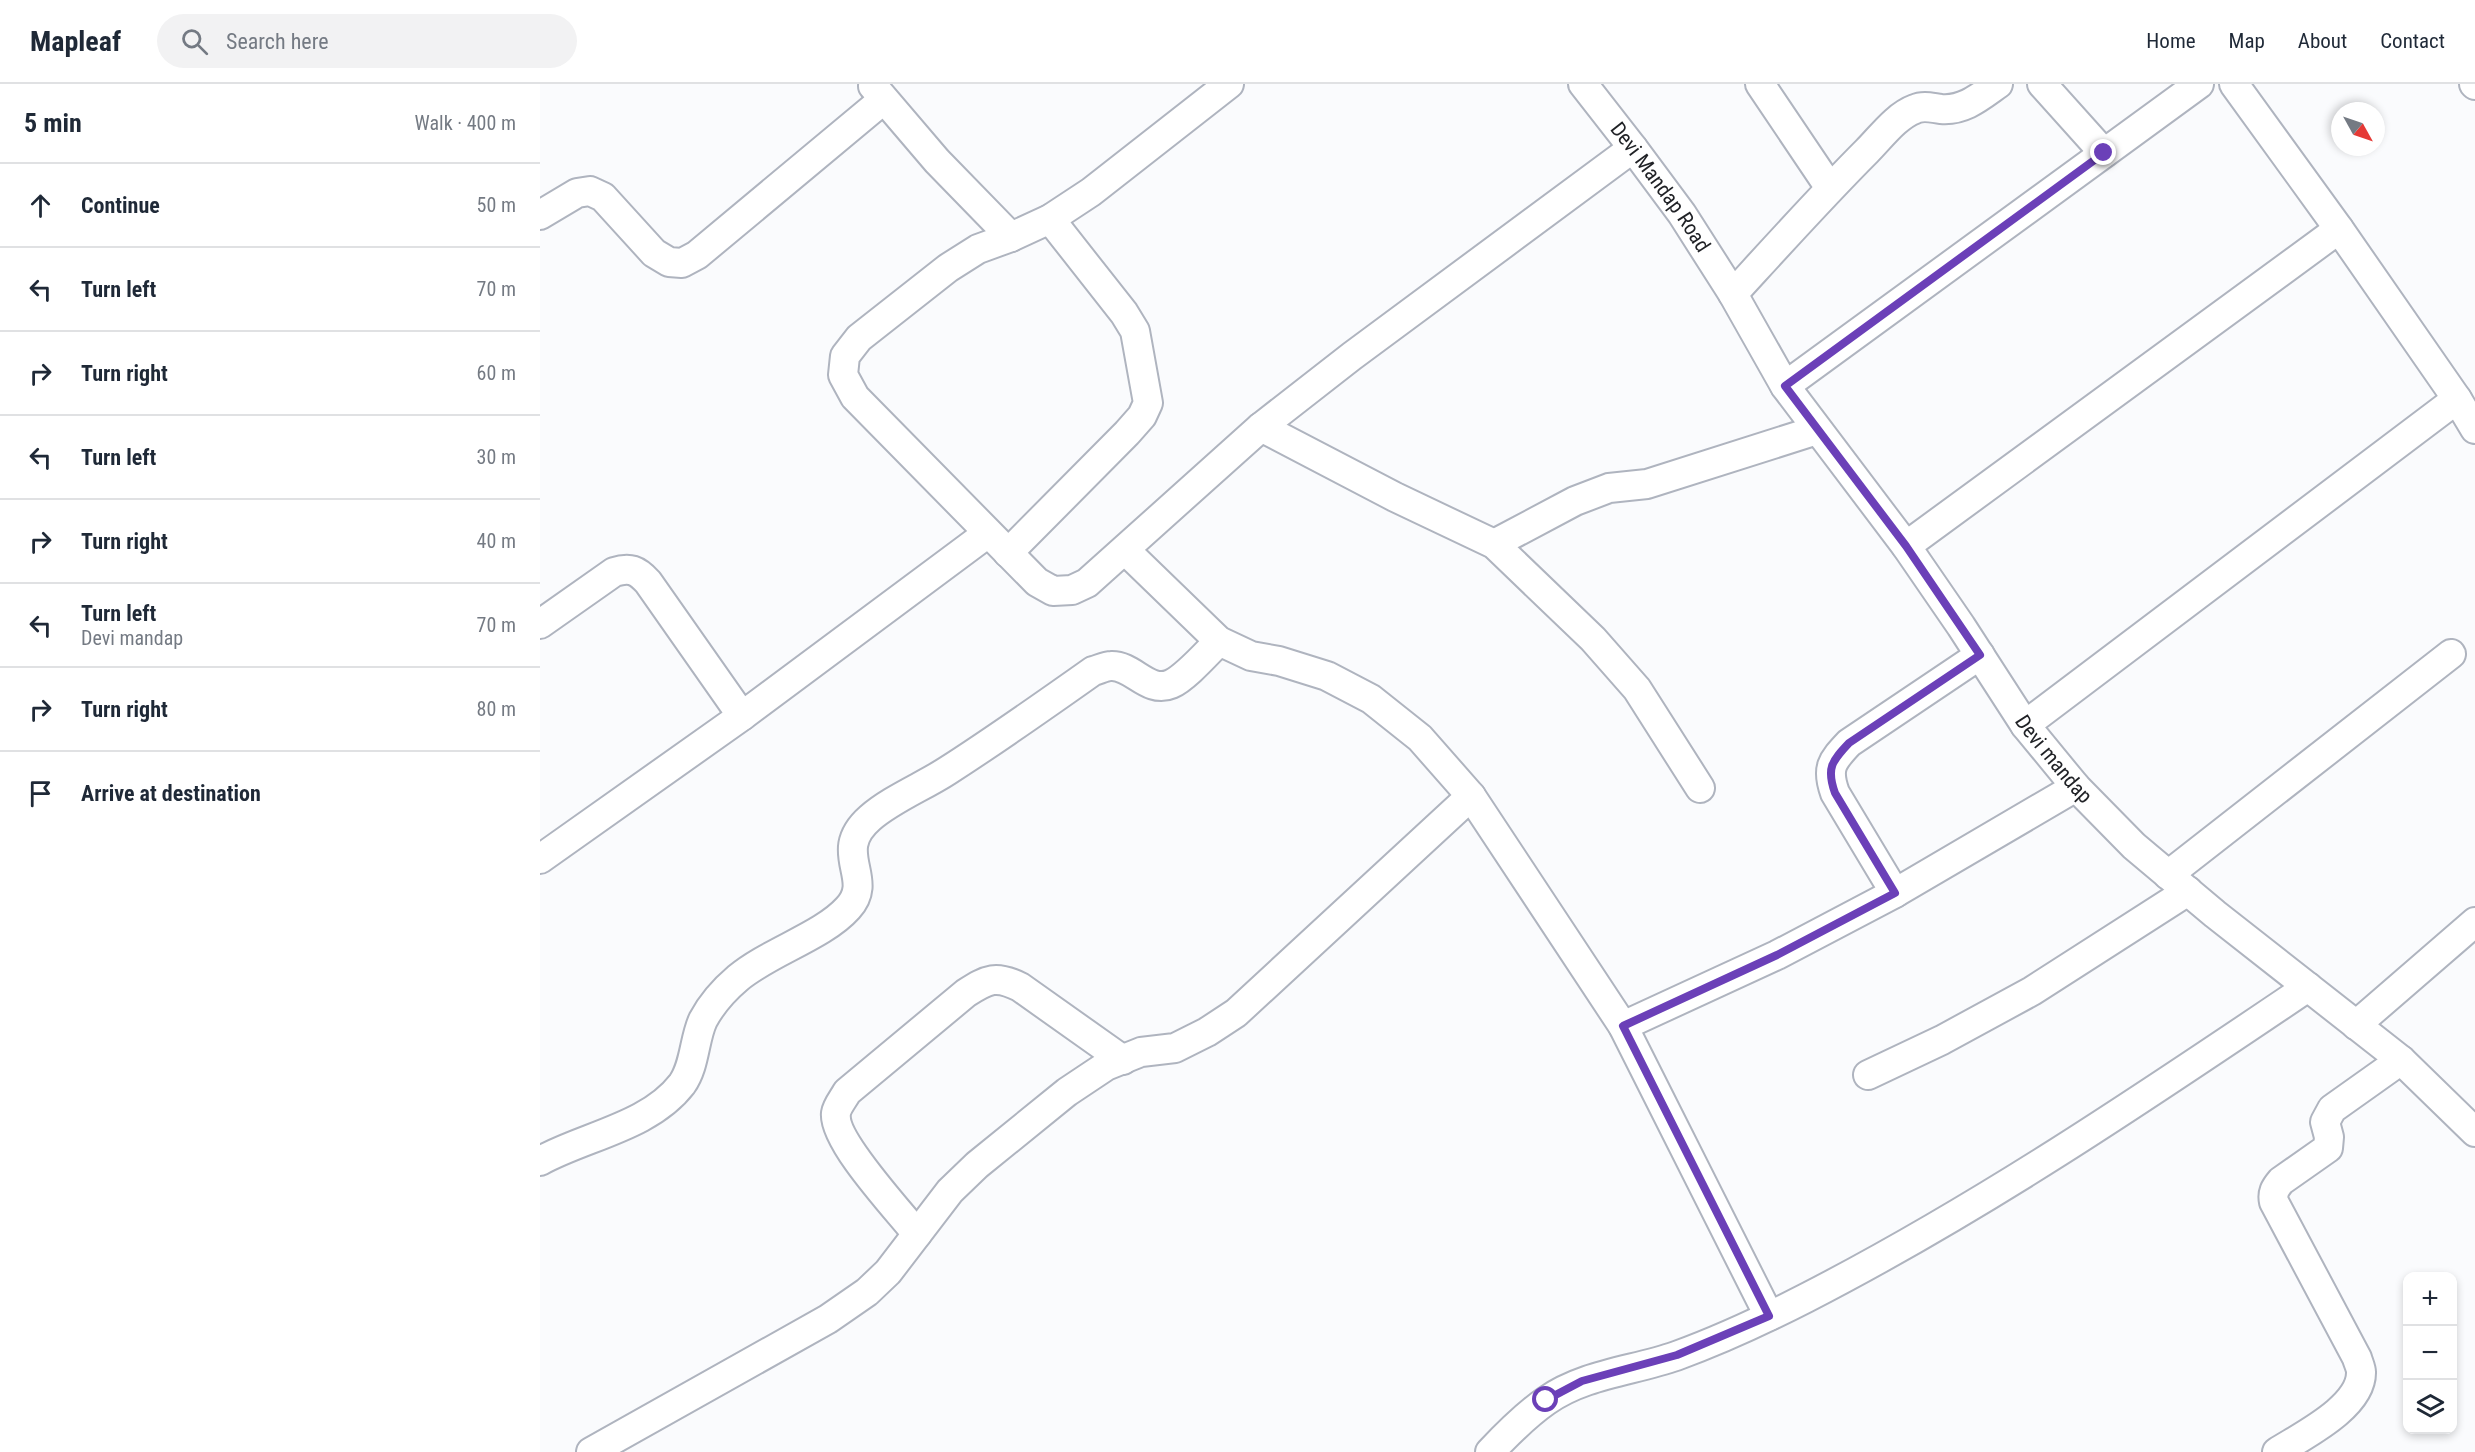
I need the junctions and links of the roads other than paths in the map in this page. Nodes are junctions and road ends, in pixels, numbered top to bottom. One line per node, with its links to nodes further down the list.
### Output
1 (1229, 84): 13 (street)
2 (1582, 84): 9 (street, Devi Mandap Road)
3 (1760, 84): 11 (street)
4 (1998, 84): 11 (street)
5 (2042, 84): 10 (street)
6 (2199, 84): 10 (street)
7 (2234, 84): 14 (street)
8 (877, 92): 12 (street); 15 (street)
9 (1634, 148): 16 (street, Devi Mandap Road); 19 (street)
10 (2104, 153): 17 (street)
11 (1830, 188): 16 (street)
12 (540, 215)
13 (1050, 219): 15 (street); 26 (street)
14 (2339, 229): 18 (street); 24 (street)
15 (1011, 237): 22 (street)
16 (1733, 294): 17 (street, Devi mandap)
17 (1785, 386): 21 (street, Devi mandap)
18 (2457, 399): 20 (street); 32 (street)
19 (1261, 427): 23 (street); 25 (street)
20 (2475, 429)
21 (1817, 430): 23 (street); 24 (street, Devi mandap)
22 (988, 533): 26 (street); 31 (street)
23 (1494, 544): 34 (street)
24 (1906, 546): 30 (street, Devi mandap)
25 (1125, 550): 26 (street); 28 (street)
26 (1008, 553)
27 (540, 624): 31 (street)
28 (1220, 641): 35 (street); 47 (street)
29 (2451, 654): 37 (street)
30 (1980, 655): 32 (street, Devi mandap); 38 (street)
31 (742, 716): 36 (street)
32 (2025, 725): 33 (street, Devi mandap)
33 (2076, 787): 37 (street, Devi mandap); 38 (street)
34 (1700, 788)
35 (1471, 796): 42 (street); 43 (street)
36 (540, 859)
37 (2178, 883): 40 (street, Devi mandap); 45 (street)
38 (1895, 893): 42 (street)
39 (2475, 922): 41 (street)
40 (2308, 987): 41 (street, Devi mandap); 49 (street)
41 (2356, 1025): 44 (street, Devi mandap)
42 (1623, 1026): 49 (street)
43 (1123, 1060): 48 (street); 48 (street)
44 (2401, 1060): 46 (street, Devi mandap); 53 (street)
45 (1868, 1076)
46 (2475, 1132)
47 (540, 1161)
48 (917, 1234): 50 (street)
49 (1769, 1316): 52 (street)
50 (631, 1442): 51 (street)
51 (591, 1452)
52 (1490, 1452)
53 (2277, 1452)

